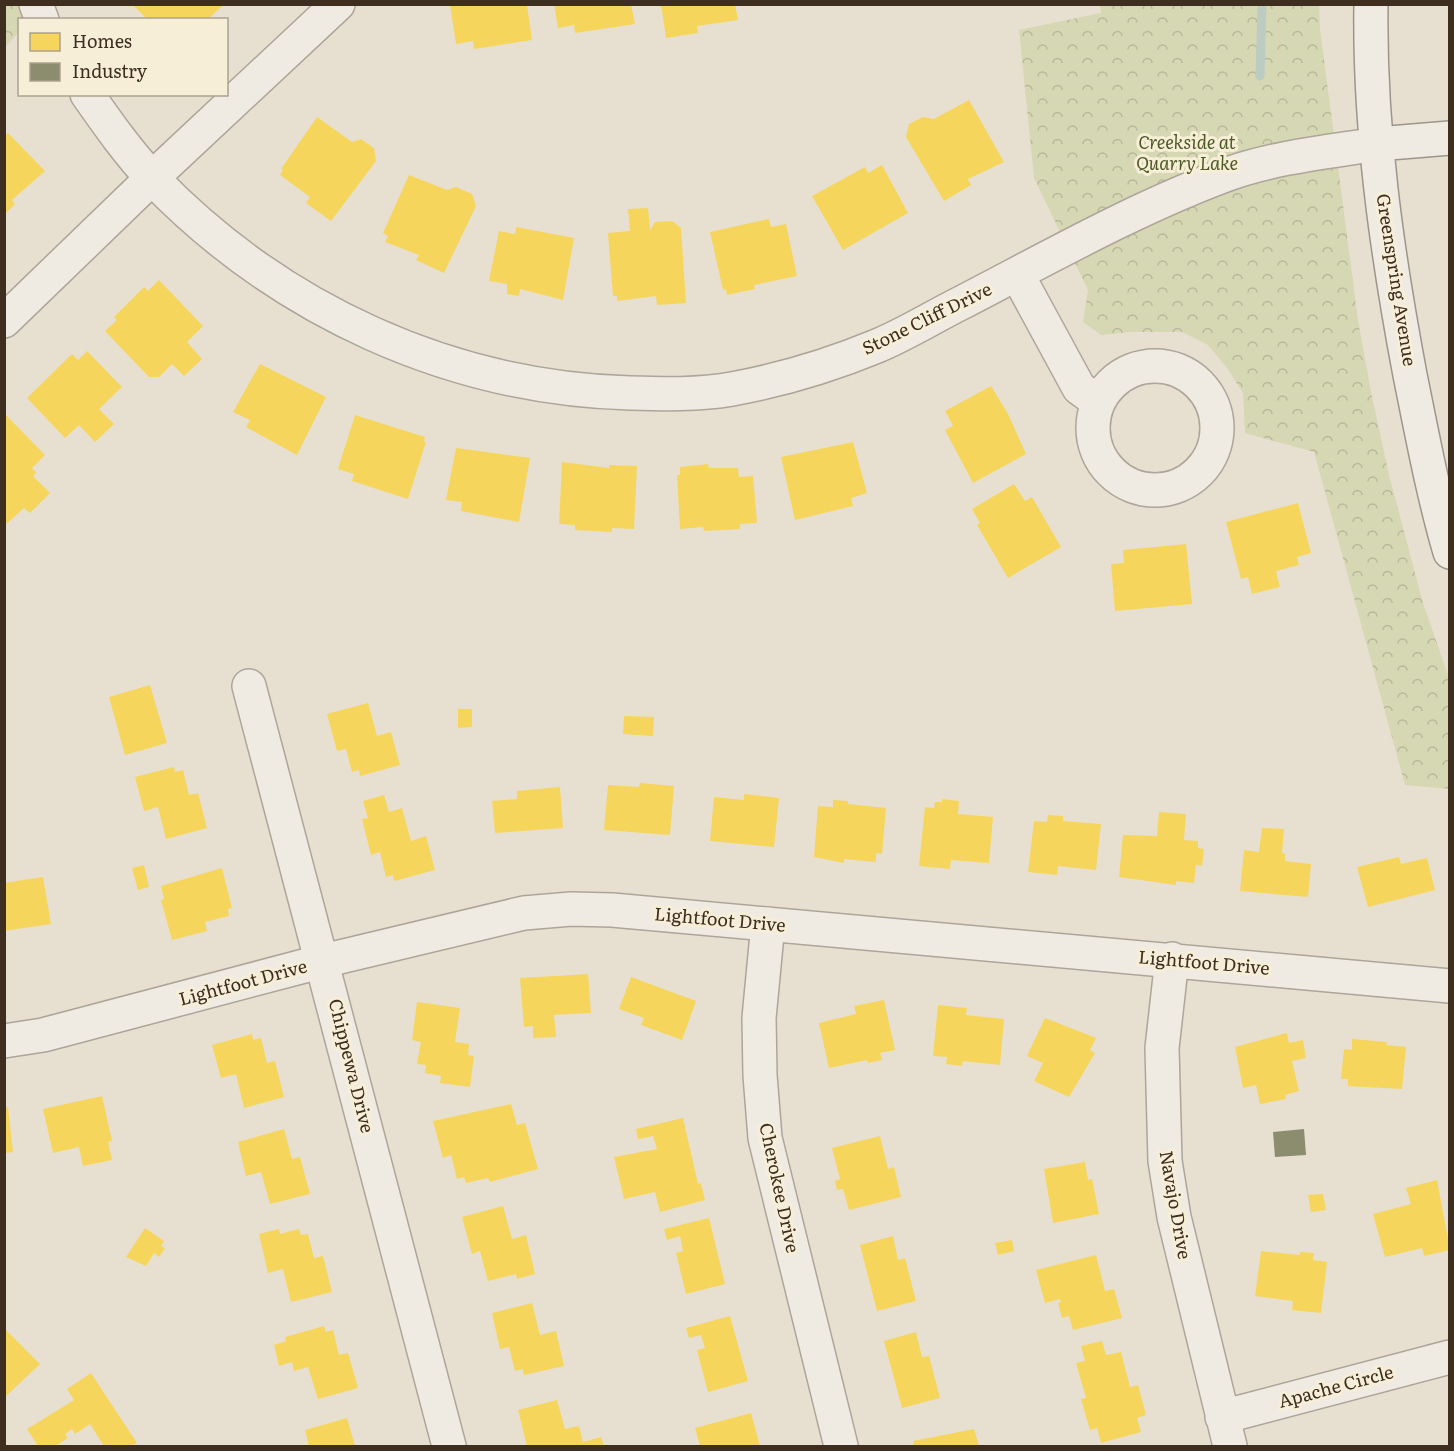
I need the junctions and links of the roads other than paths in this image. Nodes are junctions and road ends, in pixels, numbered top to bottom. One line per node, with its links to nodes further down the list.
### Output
1 (338, 4): 6 (street)
2 (1371, 4): 5 (street, Greenspring Avenue)
3 (89, 96): 6 (street, Stone Cliff Drive)
4 (1449, 138): 5 (street, Stone Cliff Drive)
5 (1377, 144): 7 (street, Stone Cliff Drive); 10 (street, Greenspring Avenue)
6 (152, 178): 7 (street, Stone Cliff Drive); 8 (street)
7 (1017, 274): 9 (street)
8 (4, 321)
9 (1098, 402)
10 (1449, 552)
11 (249, 687): 14 (street, Chippewa Drive)
12 (768, 924): 13 (street, Lightfoot Drive); 14 (street, Lightfoot Drive); 20 (street, Cherokee Drive)
13 (1172, 959): 15 (street, Lightfoot Drive); 18 (street, Navajo Drive)
14 (324, 961): 16 (street, Lightfoot Drive); 19 (street, Chippewa Drive)
15 (1449, 986)
16 (4, 1041)
17 (1449, 1357): 18 (street, Apache Circle)
18 (1226, 1432)
19 (449, 1446)
20 (841, 1446)

